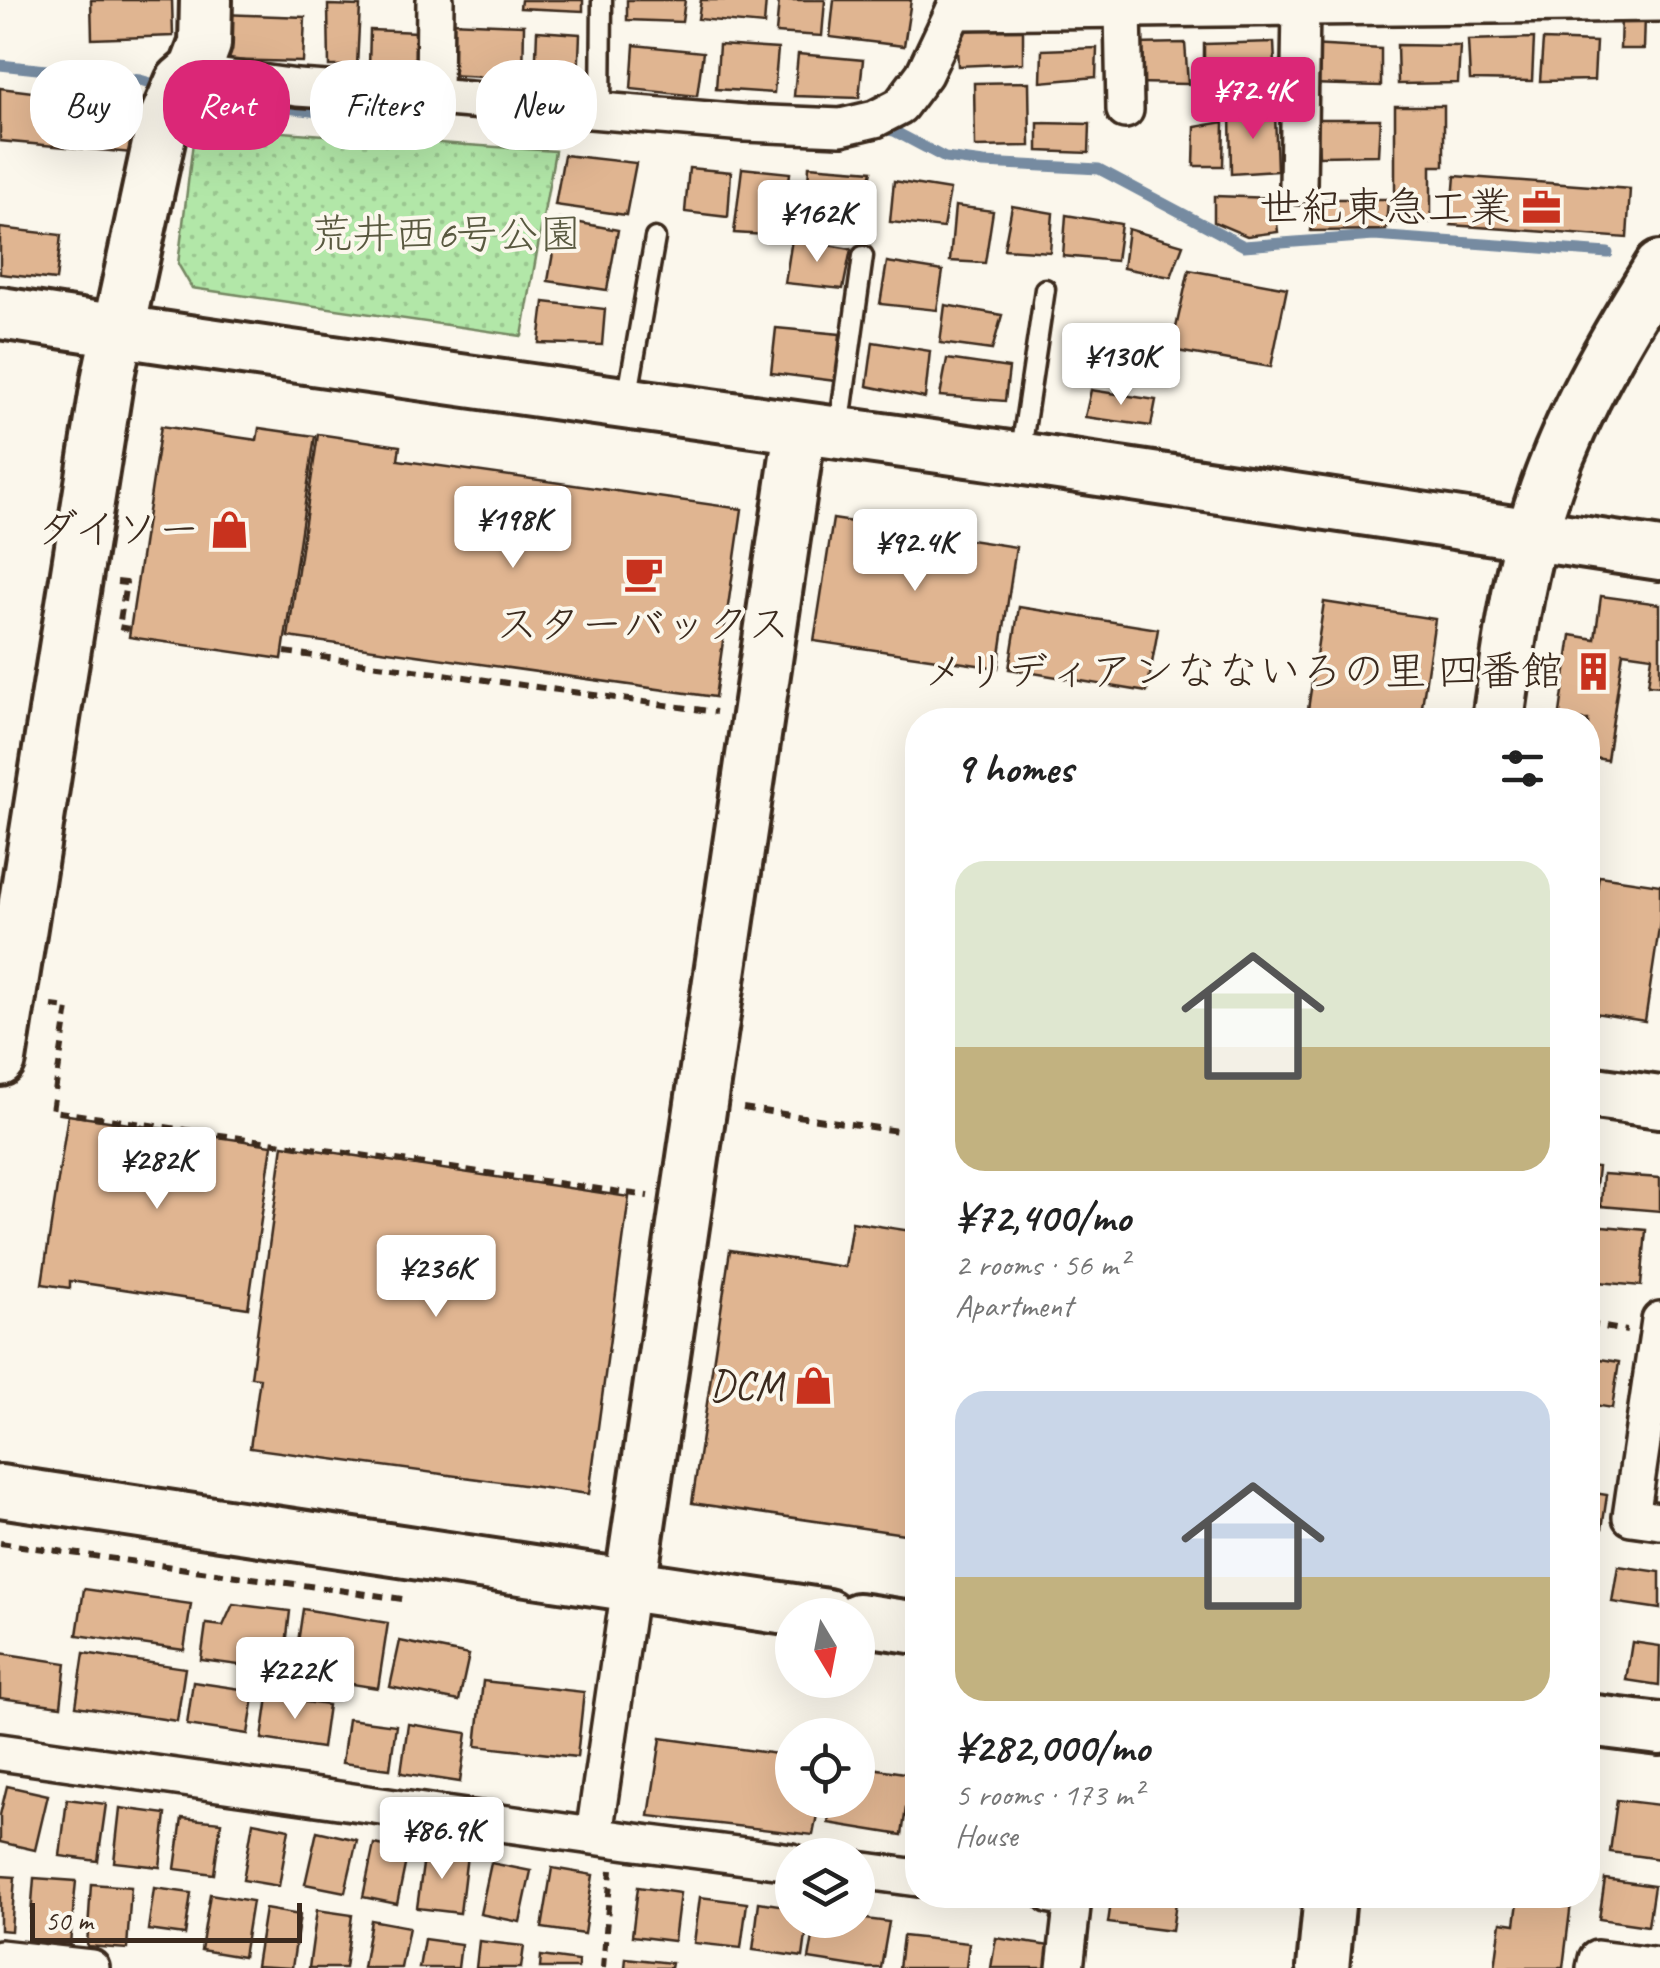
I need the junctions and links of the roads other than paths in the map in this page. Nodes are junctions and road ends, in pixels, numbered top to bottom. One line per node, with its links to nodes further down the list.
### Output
1 (206, 0): 9 (street)
2 (435, 0): 10 (street)
3 (602, 0): 12 (lane)
4 (1553, 2): 5 (street); 7 (street)
5 (1660, 2)
6 (957, 6): 8 (street); 12 (street)
7 (1301, 8): 8 (street); 15 (street)
8 (1124, 10): 13 (street)
9 (196, 60)
10 (434, 60)
11 (456, 99): 12 (street)
12 (601, 111)
13 (1126, 111)
14 (163, 124): 21 (street)
15 (1298, 186)
16 (655, 238): 22 (lane)
17 (863, 256): 23 (lane)
18 (1660, 267): 25 (street)
19 (1045, 290): 24 (lane)
20 (0, 313): 21 (street)
21 (118, 331): 22 (street); 28 (street)
22 (626, 405): 23 (street)
23 (819, 431): 24 (street); 34 (street)
24 (1020, 458): 25 (street)
25 (1531, 536): 26 (street); 27 (street)
26 (1660, 554)
27 (1500, 708)
28 (0, 1060)
29 (1600, 1094): 30 (street)
30 (1660, 1102)
31 (1660, 1320): 33 (street)
32 (0, 1492): 34 (street)
33 (1660, 1520)
34 (630, 1587): 35 (street); 41 (street)
35 (775, 1608)
36 (875, 1622): 37 (street)
37 (905, 1626)
38 (1600, 1722): 39 (street)
39 (1660, 1729)
40 (0, 1752): 41 (street)
41 (604, 1837): 42 (street)
42 (775, 1860)
43 (875, 1872): 44 (street)
44 (905, 1876)
45 (1072, 1908): 50 (street)
46 (1329, 1908): 51 (street)
47 (0, 1958): 49 (street)
48 (1660, 1967): 52 (street)
49 (91, 1968)
50 (1065, 1968)
51 (1323, 1968)
52 (1595, 1968)

